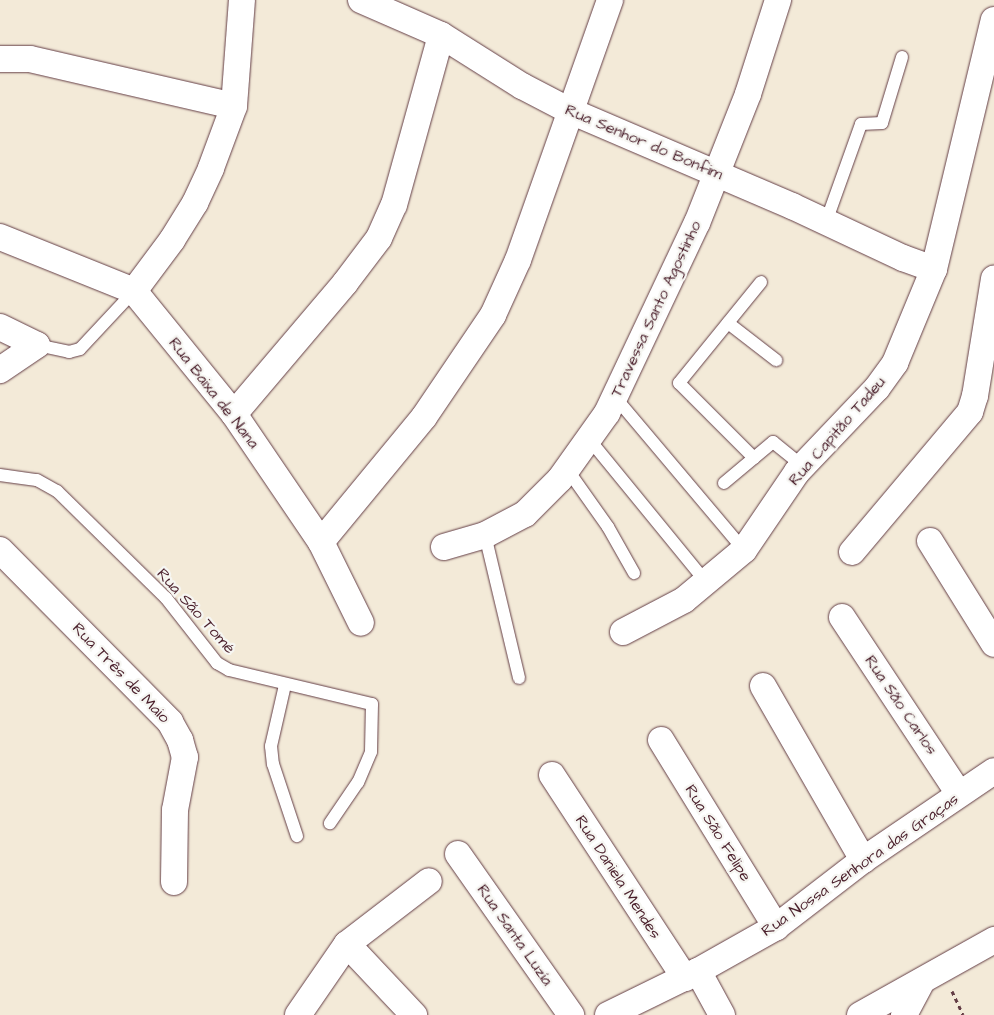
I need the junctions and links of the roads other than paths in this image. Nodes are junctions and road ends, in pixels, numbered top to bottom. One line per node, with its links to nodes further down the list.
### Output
1 (242, 0): 9 (street)
2 (610, 0): 10 (street)
3 (778, 0): 11 (street, Travessa Santo Agostinho)
4 (376, 2): 6 (street, Rua Senhor do Bonfim)
5 (994, 20): 14 (street, Rua Capitão Tadeu)
6 (441, 35): 10 (street, Rua Senhor do Bonfim); 24 (street)
7 (902, 57): 12 (lane)
8 (0, 59): 9 (street)
9 (234, 106): 17 (street)
10 (568, 110): 11 (street, Rua Senhor do Bonfim); 33 (street)
11 (717, 173): 12 (street, Rua Senhor do Bonfim); 23 (street, Travessa Santo Agostinho)
12 (826, 222): 14 (street, Rua Senhor do Bonfim)
13 (0, 238): 17 (street, Rua Baixa de Nana)
14 (934, 269): 27 (street, Rua Capitão Tadeu)
15 (994, 279): 37 (street)
16 (761, 282): 18 (lane)
17 (134, 291): 20 (lane); 24 (street, Rua Baixa de Nana)
18 (728, 323): 21 (lane); 26 (lane)
19 (0, 326): 20 (street)
20 (37, 345): 22 (street)
21 (776, 360)
22 (0, 370)
23 (615, 397): 25 (street, Travessa Santo Agostinho); 36 (lane)
24 (234, 414): 33 (street, Rua Baixa de Nana)
25 (589, 439): 28 (street, Travessa Santo Agostinho); 39 (lane)
26 (754, 458): 27 (lane); 30 (lane)
27 (803, 466): 36 (street, Rua Capitão Tadeu)
28 (567, 469): 31 (street, Travessa Santo Agostinho); 38 (lane)
29 (0, 475): 45 (lane, Rua São Tomé)
30 (724, 483)
31 (485, 535): 34 (street, Travessa Santo Agostinho); 44 (lane)
32 (930, 541): 43 (street)
33 (322, 542): 41 (street, Rua Baixa de Nana)
34 (444, 547)
35 (0, 550): 56 (street, Rua Três de Maio)
36 (744, 550): 39 (street, Rua Capitão Tadeu)
37 (852, 552)
38 (634, 573)
39 (707, 584): 42 (street, Rua Capitão Tadeu)
40 (842, 617): 50 (street, Rua São Carlos)
41 (361, 623)
42 (623, 632)
43 (994, 644)
44 (520, 678)
45 (285, 685): 51 (lane, Rua São Tomé); 52 (lane)
46 (762, 686): 54 (street)
47 (660, 740): 57 (street, Rua São Felipe)
48 (994, 771): 50 (street, Rua Nossa Senhora das Graças)
49 (552, 775): 60 (street, Rua Daniela Mendes)
50 (959, 794): 54 (street, Rua Nossa Senhora das Graças)
51 (330, 823)
52 (297, 836)
53 (458, 854): 64 (street, Rua Santa Luzía)
54 (862, 860): 57 (street, Rua Nossa Senhora das Graças)
55 (429, 881): 59 (street)
56 (174, 882)
57 (776, 927): 60 (street, Rua Nossa Senhora das Graças)
58 (994, 940): 61 (street)
59 (347, 944): 62 (street); 63 (street)
60 (691, 975): 65 (street, Rua Nossa Senhora das Graças); 66 (street)
61 (922, 981): 67 (street); 68 (street)
62 (298, 1015)
63 (414, 1015)
64 (571, 1015)
65 (608, 1015)
66 (722, 1015)
67 (860, 1015)
68 (904, 1015)

